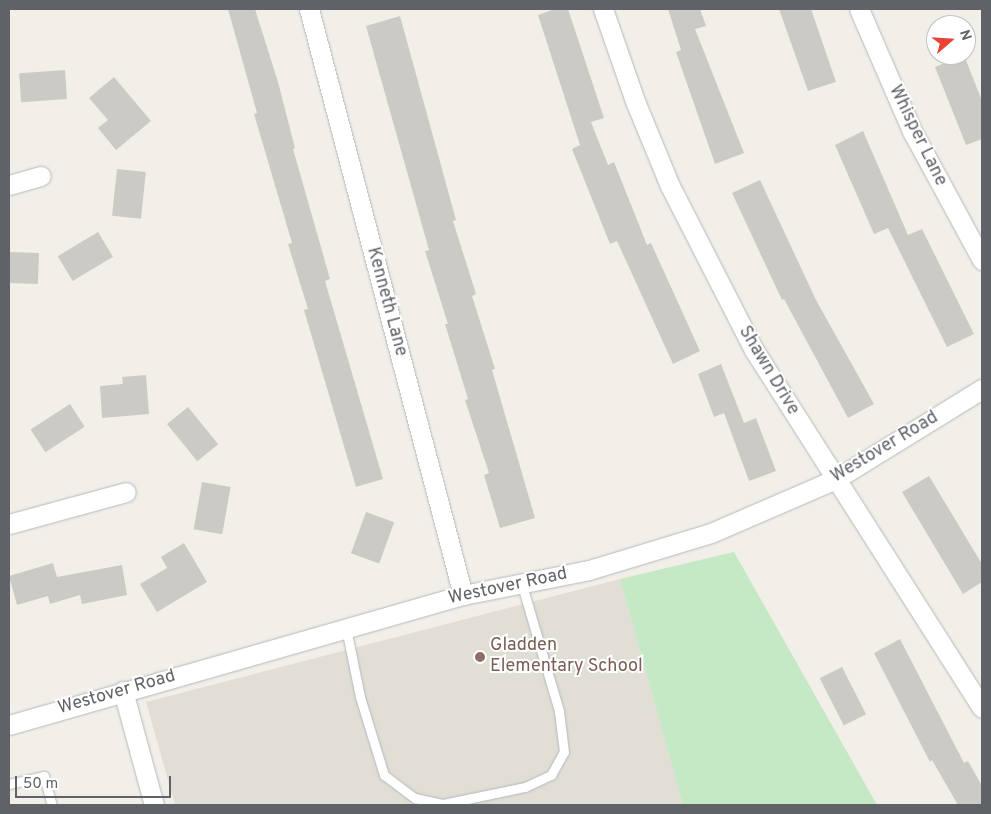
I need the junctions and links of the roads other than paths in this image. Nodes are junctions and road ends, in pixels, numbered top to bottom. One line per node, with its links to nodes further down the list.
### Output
1 (309, 9): 12 (street, Kenneth Lane)
2 (603, 9): 8 (street, Shawn Drive)
3 (859, 9): 6 (street, Whisper Lane)
4 (41, 176): 5 (street)
5 (9, 185)
6 (982, 260)
7 (982, 389): 8 (street, Westover Road)
8 (836, 479): 11 (street, Westover Road); 15 (street, Shawn Drive)
9 (126, 492): 10 (street)
10 (9, 524)
11 (521, 582): 12 (street, Westover Road); 13 (lane)
12 (463, 595): 13 (street, Westover Road)
13 (346, 628): 14 (street, Westover Road)
14 (123, 691): 16 (street, Westover Road); 19 (street)
15 (982, 708)
16 (9, 726)
17 (9, 784): 18 (lane)
18 (52, 805)
19 (154, 805)

